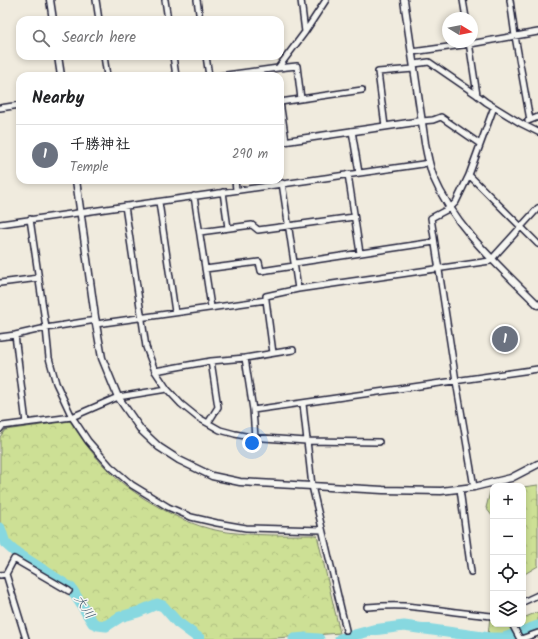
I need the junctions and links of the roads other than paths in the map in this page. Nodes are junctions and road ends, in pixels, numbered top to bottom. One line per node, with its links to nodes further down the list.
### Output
1 (50, 0): 11 (street)
2 (96, 0): 12 (street)
3 (165, 0): 13 (street)
4 (197, 0): 14 (street)
5 (301, 0): 15 (street)
6 (326, 0): 15 (street)
7 (404, 0): 21 (street)
8 (463, 0): 10 (street)
9 (510, 0): 17 (street)
10 (465, 12)
11 (52, 16)
12 (98, 16)
13 (167, 16)
14 (199, 16)
15 (305, 32): 27 (street)
16 (538, 32): 17 (street)
17 (515, 36): 18 (street); 41 (street)
18 (478, 42)
19 (442, 48): 21 (street)
20 (470, 48): 34 (street)
21 (412, 52): 26 (street)
22 (59, 60): 28 (street)
23 (105, 60): 29 (street)
24 (174, 60): 30 (street)
25 (207, 60): 31 (street)
26 (414, 66): 34 (street); 42 (street); 44 (street)
27 (278, 68): 32 (street); 35 (street)
28 (60, 72)
29 (106, 72)
30 (175, 72)
31 (208, 72)
32 (248, 72)
33 (362, 90): 35 (street)
34 (477, 95): 38 (street)
35 (301, 99): 36 (street)
36 (284, 101)
37 (16, 106): 39 (street)
38 (494, 107): 43 (street); 48 (street)
39 (0, 108)
40 (538, 117): 41 (street)
41 (530, 120): 43 (street)
42 (422, 121): 44 (street); 48 (street); 49 (street)
43 (522, 124): 46 (street)
44 (385, 126): 45 (street)
45 (352, 131): 47 (street); 50 (street)
46 (538, 132)
47 (284, 142)
48 (480, 144): 52 (street)
49 (429, 162): 50 (street); 63 (street)
50 (359, 173): 51 (street)
51 (348, 174): 53 (street); 66 (street)
52 (468, 175): 63 (street); 70 (street)
53 (284, 183)
54 (76, 184): 65 (street)
55 (235, 184): 58 (street)
56 (275, 184): 58 (street)
57 (282, 184): 69 (street)
58 (236, 190): 59 (street)
59 (223, 192): 60 (street); 71 (street)
60 (194, 196): 61 (street); 72 (street)
61 (159, 202): 62 (street); 86 (street)
62 (125, 206): 65 (street); 87 (street)
63 (450, 208): 73 (street); 76 (street)
64 (538, 208): 70 (street)
65 (80, 212): 67 (street); 88 (street)
66 (354, 217): 69 (street); 75 (street)
67 (30, 220): 68 (street); 80 (street)
68 (0, 224)
69 (289, 226): 71 (street); 77 (street)
70 (521, 227): 74 (street); 76 (street)
71 (228, 228): 72 (street)
72 (200, 232): 78 (street)
73 (434, 242): 75 (street); 79 (street)
74 (538, 244)
75 (360, 253): 77 (street)
76 (492, 259): 79 (street); 84 (street)
77 (294, 264): 78 (street); 82 (street)
78 (205, 269): 85 (street)
79 (438, 269): 82 (street); 98 (street)
80 (38, 278): 81 (street); 89 (street)
81 (0, 283)
82 (298, 289): 83 (street)
83 (266, 300): 85 (street); 93 (street)
84 (538, 305)
85 (211, 307): 86 (street)
86 (175, 312): 87 (street)
87 (142, 317): 88 (street); 97 (street)
88 (96, 322): 89 (street); 100 (street)
89 (46, 328): 90 (street); 103 (street)
90 (15, 335): 91 (street); 104 (street)
91 (0, 337)
92 (293, 350): 93 (street)
93 (273, 353): 94 (street)
94 (245, 358): 95 (street); 102 (street)
95 (210, 362): 97 (street); 105 (street)
96 (538, 369): 98 (street)
97 (155, 371): 99 (street)
98 (456, 381): 101 (street); 112 (street)
99 (167, 389): 100 (street); 105 (street)
100 (118, 397): 103 (street); 111 (street)
101 (302, 404): 102 (street); 108 (street)
102 (253, 410): 107 (street)
103 (72, 417): 104 (street); 114 (street)
104 (26, 423): 106 (street)
105 (208, 423): 107 (street)
106 (0, 429)
107 (255, 438): 108 (street)
108 (306, 440): 109 (street); 111 (street)
109 (379, 442)
110 (538, 464): 112 (street)
111 (312, 486): 113 (street); 114 (street)
112 (474, 487): 113 (street)
113 (460, 489): 115 (street)
114 (322, 530): 123 (street)
115 (471, 572)
116 (3, 574): 117 (street); 126 (street)
117 (69, 591)
118 (538, 595): 119 (street)
119 (526, 601)
120 (367, 607): 121 (street)
121 (490, 616)
122 (514, 627): 125 (street)
123 (346, 630)
124 (538, 633): 125 (street)
125 (520, 638)
126 (26, 639)

